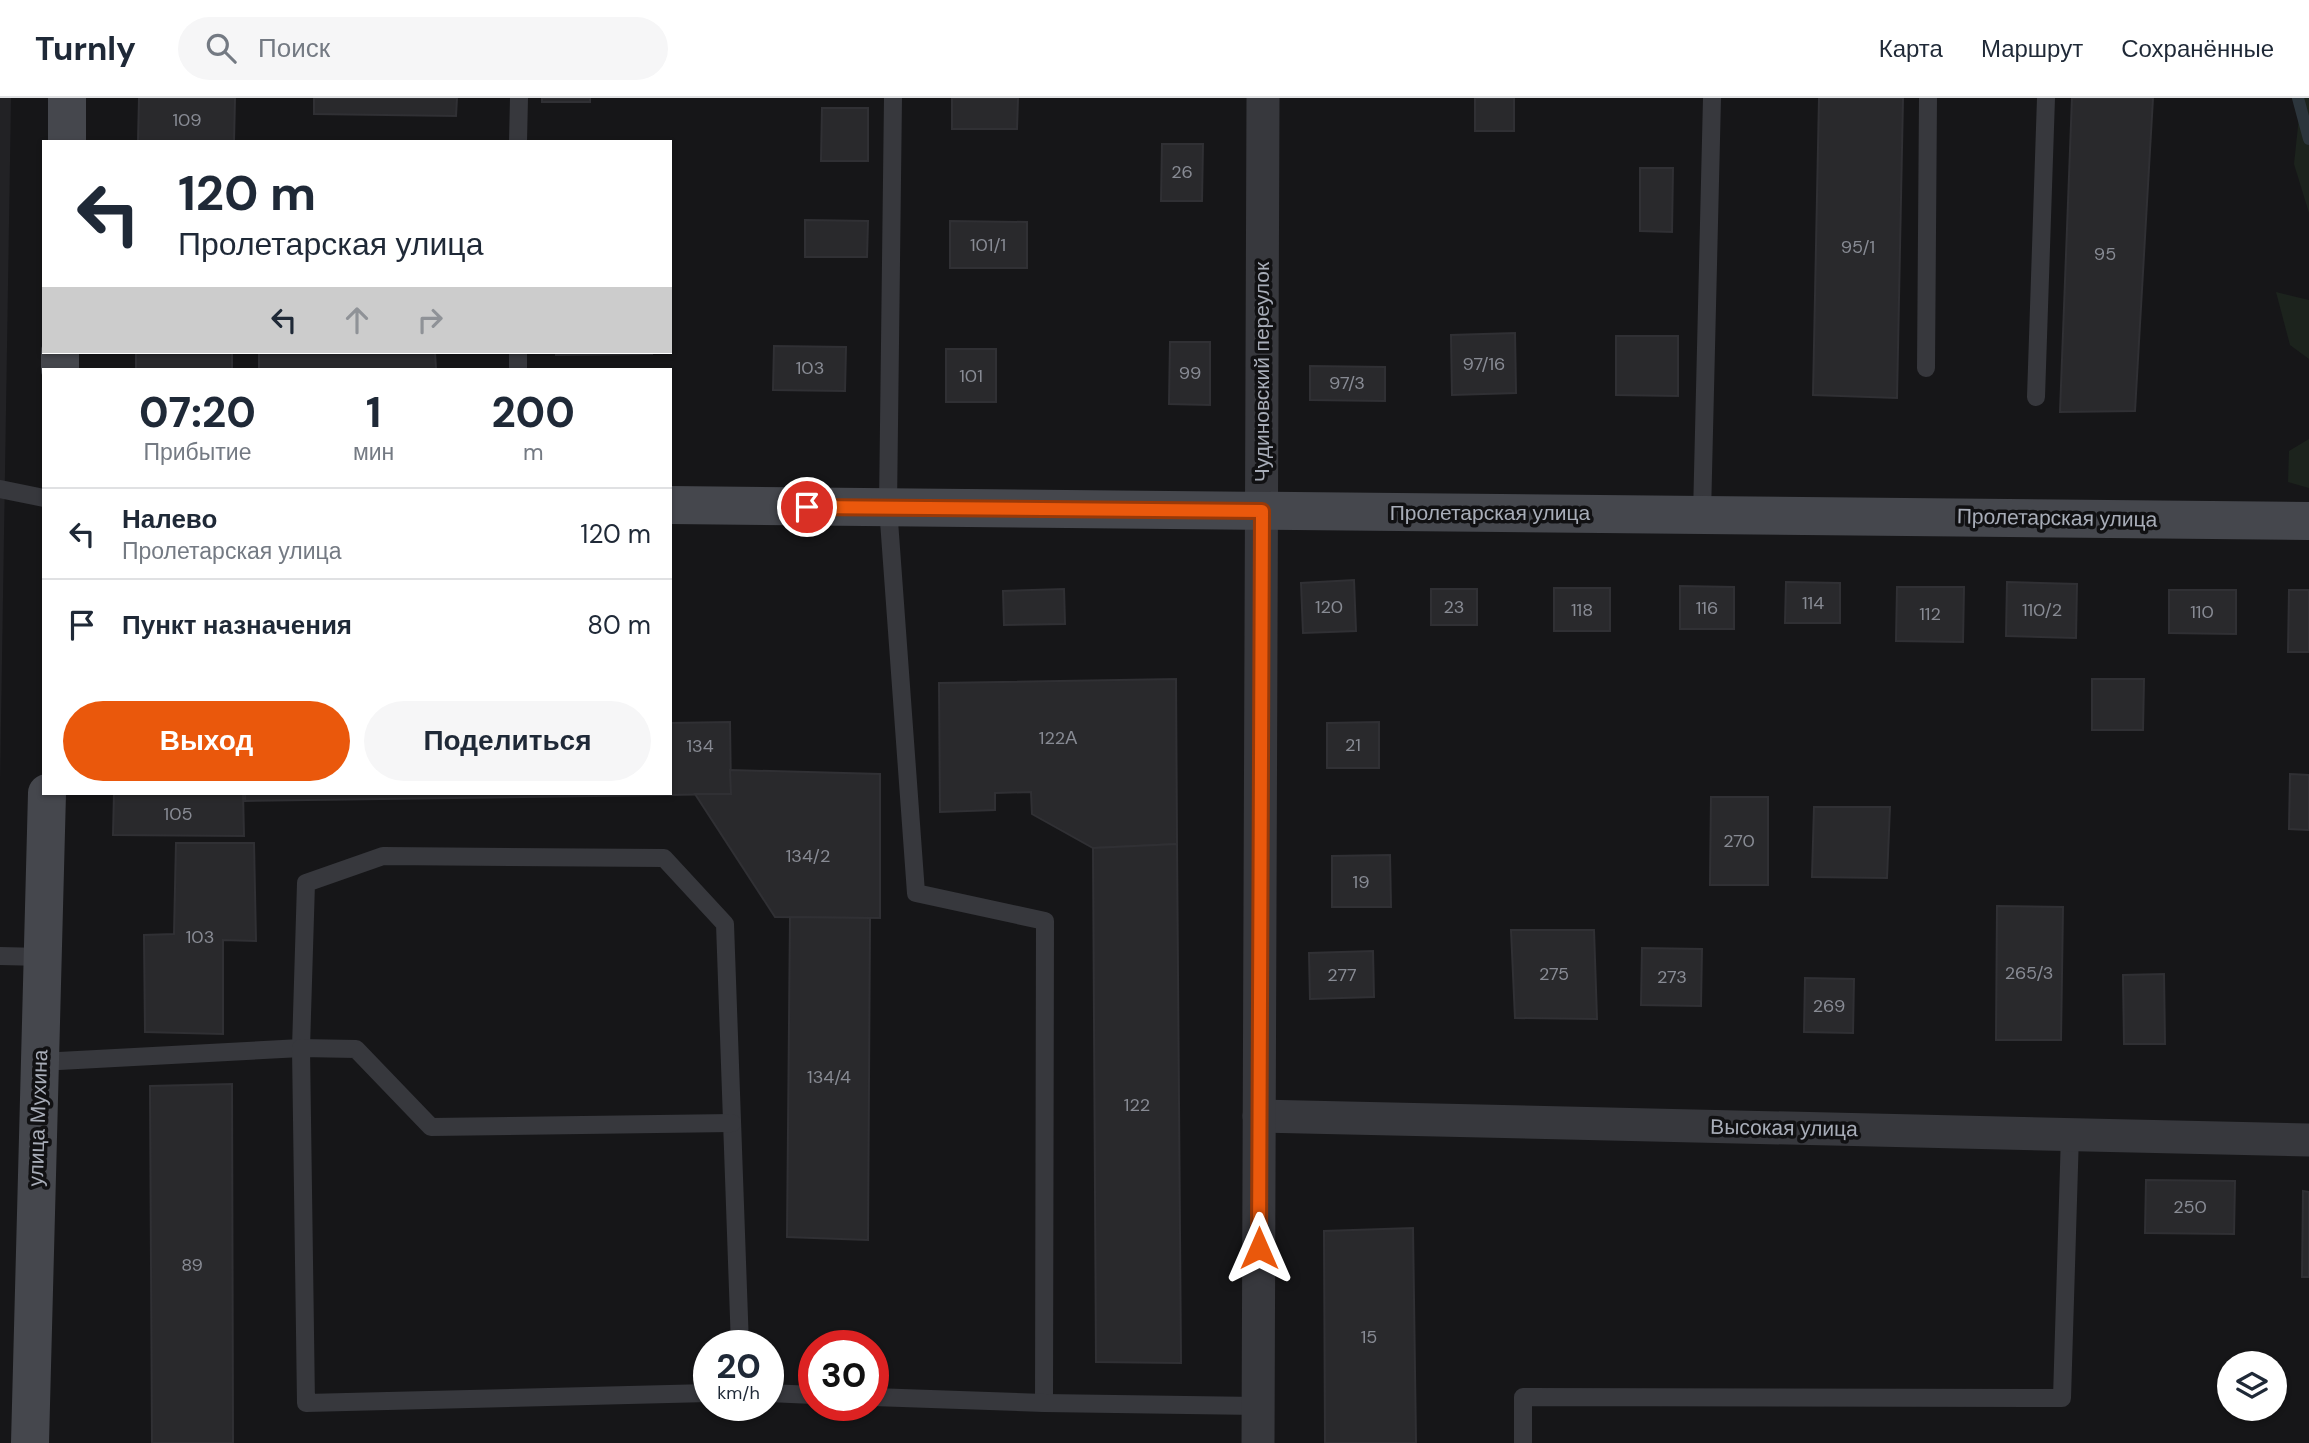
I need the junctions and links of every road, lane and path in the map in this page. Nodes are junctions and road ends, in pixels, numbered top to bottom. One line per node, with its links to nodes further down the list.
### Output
1 (67, 98): 8 (street)
2 (519, 98): 9 (lane)
3 (893, 98): 15 (lane)
4 (1263, 98): 16 (street, Чудиновский переулок)
5 (1712, 98): 17 (lane)
6 (1928, 98): 10 (lane)
7 (2046, 98): 11 (lane)
8 (67, 140)
9 (519, 140)
10 (1926, 368)
11 (2036, 397)
12 (0, 489): 13 (lane)
13 (42, 498)
14 (672, 505): 15 (street, Пролетарская улица)
15 (888, 507): 16 (street, Пролетарская улица); 31 (lane)
16 (1262, 511): 17 (street, Пролетарская улица); 24 (street, Чудиновский переулок)
17 (1702, 515): 18 (street, Пролетарская улица)
18 (2309, 521)
19 (47, 795): 21 (street, улица Мухина)
20 (0, 956): 21 (lane)
21 (43, 957): 23 (street, улица Мухина)
22 (301, 1048): 23 (lane); 25 (lane); 25 (lane); 29 (lane)
23 (40, 1062): 33 (street, улица Мухина)
24 (1259, 1116): 26 (street, Высокая улица); 32 (street, Чудиновский переулок)
25 (732, 1123): 28 (lane)
26 (2070, 1134): 27 (street, Высокая улица); 35 (lane)
27 (2309, 1140)
28 (739, 1330)
29 (693, 1393)
30 (889, 1398): 31 (lane)
31 (1044, 1403): 32 (lane)
32 (1258, 1406): 34 (street, Чудиновский переулок)
33 (30, 1443)
34 (1258, 1443)
35 (1523, 1443)

